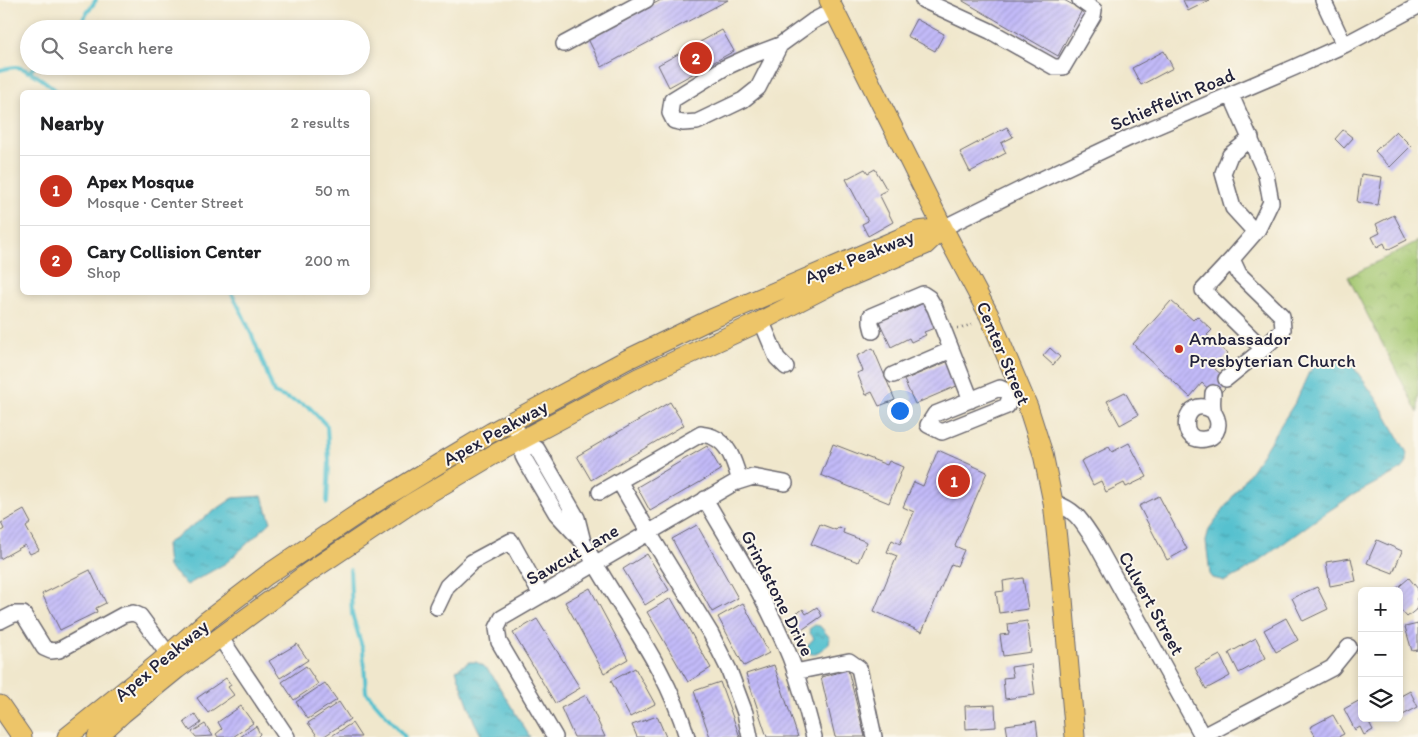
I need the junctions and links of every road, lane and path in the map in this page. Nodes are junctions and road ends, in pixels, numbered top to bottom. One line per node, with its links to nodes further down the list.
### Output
1 (646, 0): 8 (street)
2 (923, 0): 5 (street)
3 (1080, 0): 5 (street)
4 (1323, 0): 10 (street)
5 (944, 4)
6 (832, 5): 9 (street); 13 (main road, Center Street)
7 (1418, 6): 10 (street, Schieffelin Road)
8 (564, 44)
9 (780, 45): 9 (street)
10 (1344, 45): 11 (street, Schieffelin Road)
11 (1231, 95): 12 (street); 13 (street, Schieffelin Road)
12 (1251, 138): 14 (street); 14 (street)
13 (943, 228): 16 (main road, Apex Peakway); 25 (main road, Center Street); 29 (main road, Apex Peakway)
14 (1255, 232): 15 (street)
15 (1232, 259): 21 (street); 21 (street)
16 (761, 320): 22 (street); 30 (main road, Apex Peakway)
17 (972, 324): 18 (path)
18 (952, 325)
19 (873, 331): 20 (street)
20 (950, 346): 23 (street); 27 (street)
21 (1263, 349): 24 (street)
22 (786, 367)
23 (893, 375)
24 (1226, 379)
25 (1016, 391): 27 (street); 27 (street); 36 (main road, Center Street)
26 (1213, 393): 28 (street)
27 (972, 400)
28 (1213, 411)
29 (512, 421): 30 (street); 44 (main road, Apex Peakway)
30 (522, 440): 38 (street); 42 (main road, Apex Peakway)
31 (740, 480): 32 (street); 33 (street, Sawcut Lane); 35 (street, Sawcut Lane)
32 (619, 481): 34 (street); 37 (street)
33 (785, 483)
34 (600, 492)
35 (705, 499): 37 (street, Sawcut Lane); 45 (street, Grindstone Drive)
36 (1053, 502): 56 (main road, Center Street); 57 (street, Culvert Street)
37 (648, 532): 38 (street, Sawcut Lane); 53 (street)
38 (595, 564): 39 (street, Sawcut Lane); 52 (street)
39 (541, 595): 40 (street); 51 (street, Sawcut Lane)
40 (437, 607)
41 (0, 621): 44 (street)
42 (220, 638): 49 (main road, Apex Peakway); 50 (street)
43 (1349, 647): 57 (street)
44 (168, 654): 48 (main road, Apex Peakway)
45 (796, 672): 54 (street, Grindstone Drive); 55 (street)
46 (0, 705): 47 (main road)
47 (22, 737)
48 (67, 737)
49 (97, 737)
50 (287, 737)
51 (555, 737)
52 (687, 737)
53 (750, 737)
54 (814, 737)
55 (874, 737)
56 (1075, 737)
57 (1203, 737)

